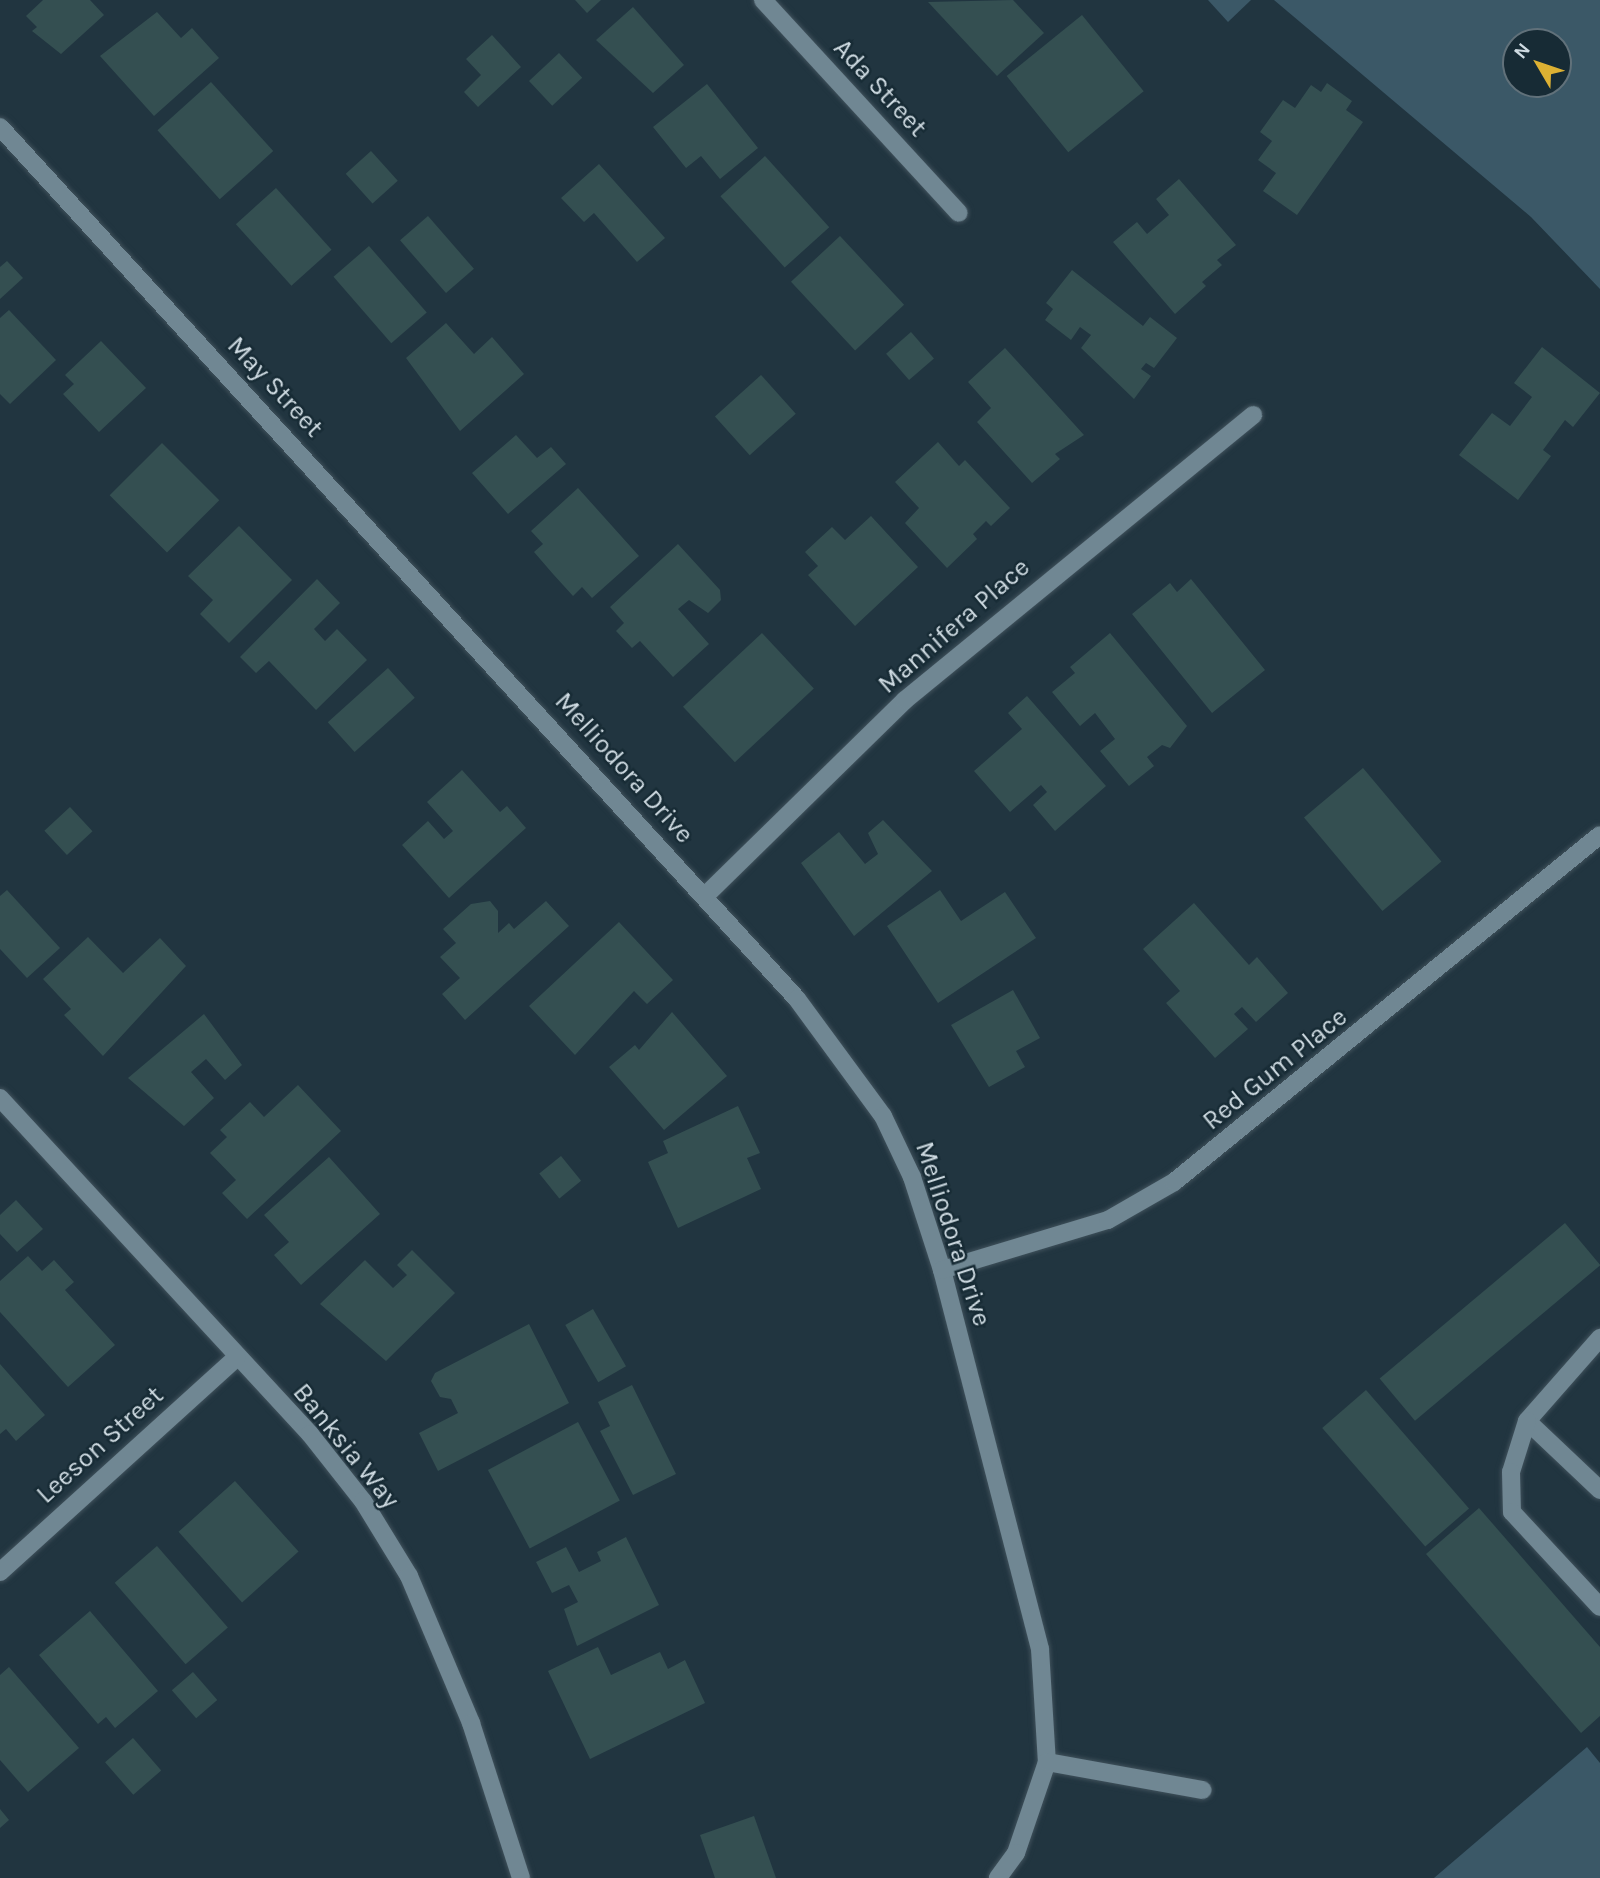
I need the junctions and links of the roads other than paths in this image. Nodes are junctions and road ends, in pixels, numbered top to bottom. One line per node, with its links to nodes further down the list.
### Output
1 (763, 0): 3 (street, Ada Street)
2 (0, 127): 5 (street, May Street)
3 (959, 212)
4 (1253, 415): 7 (street, Mannifera Place)
5 (512, 683): 7 (street, Melliodora Drive)
6 (1600, 835): 9 (street, Red Gum Place)
7 (705, 896): 9 (street, Melliodora Drive)
8 (0, 1098): 11 (street, Banksia Way)
9 (942, 1270): 16 (street, Melliodora Drive)
10 (1600, 1338): 12 (street)
11 (236, 1358): 14 (street, Leeson Street); 18 (street, Banksia Way)
12 (1527, 1421): 13 (street); 15 (street)
13 (1600, 1490)
14 (0, 1572)
15 (1600, 1607)
16 (1046, 1762): 17 (street); 19 (street, Melliodora Drive)
17 (1202, 1790)
18 (522, 1878)
19 (998, 1878)

